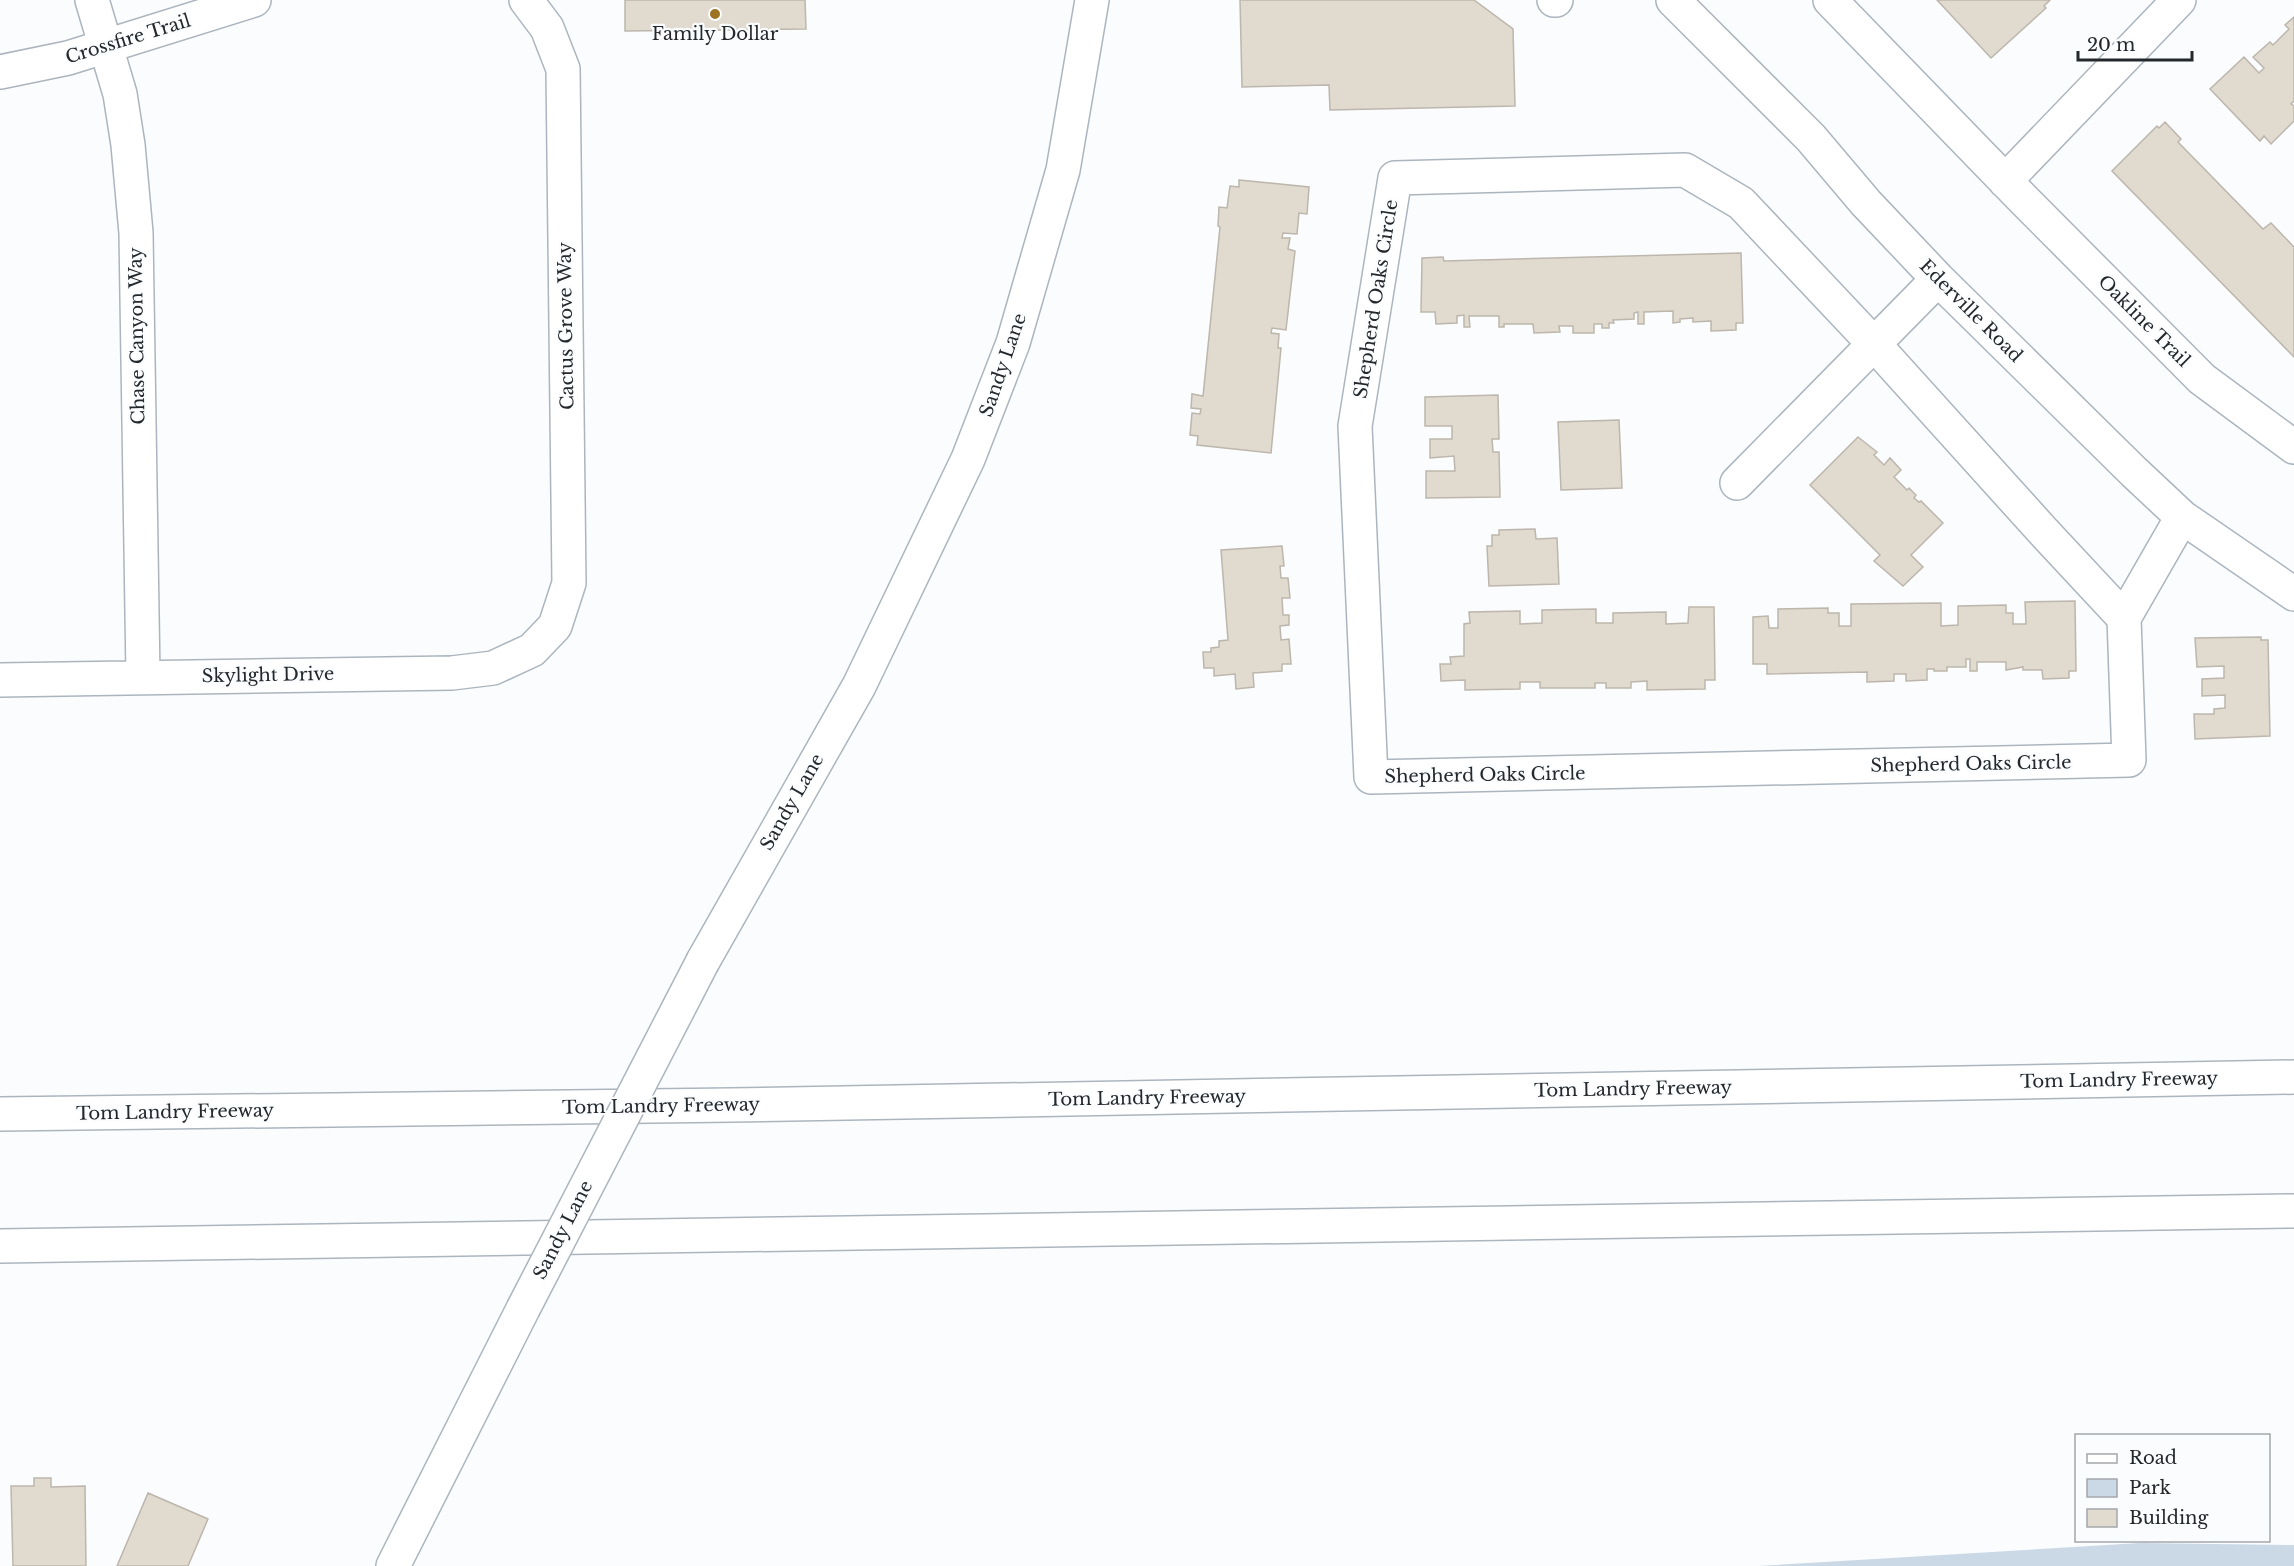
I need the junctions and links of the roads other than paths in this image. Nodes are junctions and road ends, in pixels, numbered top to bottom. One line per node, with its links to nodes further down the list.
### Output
1 (92, 0): 8 (main road, Chase Canyon Way)
2 (254, 0): 8 (main road, Crossfire Trail)
3 (526, 0): 18 (main road, Cactus Grove Way)
4 (1092, 0): 25 (main road, Sandy Lane, bridge)
5 (1673, 0): 11 (main road, Ederville Road)
6 (1830, 0): 10 (main road, Oakline Trail)
7 (2179, 0): 10 (main road)
8 (107, 46): 9 (main road, Crossfire Trail); 19 (main road, Chase Canyon Way)
9 (0, 72)
10 (2005, 181): 13 (main road, Oakline Trail)
11 (1938, 279): 12 (main road); 15 (main road, Ederville Road)
12 (1874, 344): 14 (main road); 17 (main road, Shepherd Oaks Circle); 17 (main road, Shepherd Oaks Circle)
13 (2294, 447)
14 (1737, 483)
15 (2182, 517): 16 (main road, Ederville Road); 17 (main road)
16 (2293, 591)
17 (2124, 618)
18 (532, 650): 19 (main road, Skylight Drive)
19 (143, 676): 20 (main road, Skylight Drive)
20 (0, 680)
21 (2294, 1077): 22 (main road, Tom Landry Freeway)
22 (0, 1114)
23 (2294, 1211): 24 (main road)
24 (0, 1246)
25 (393, 1566)

